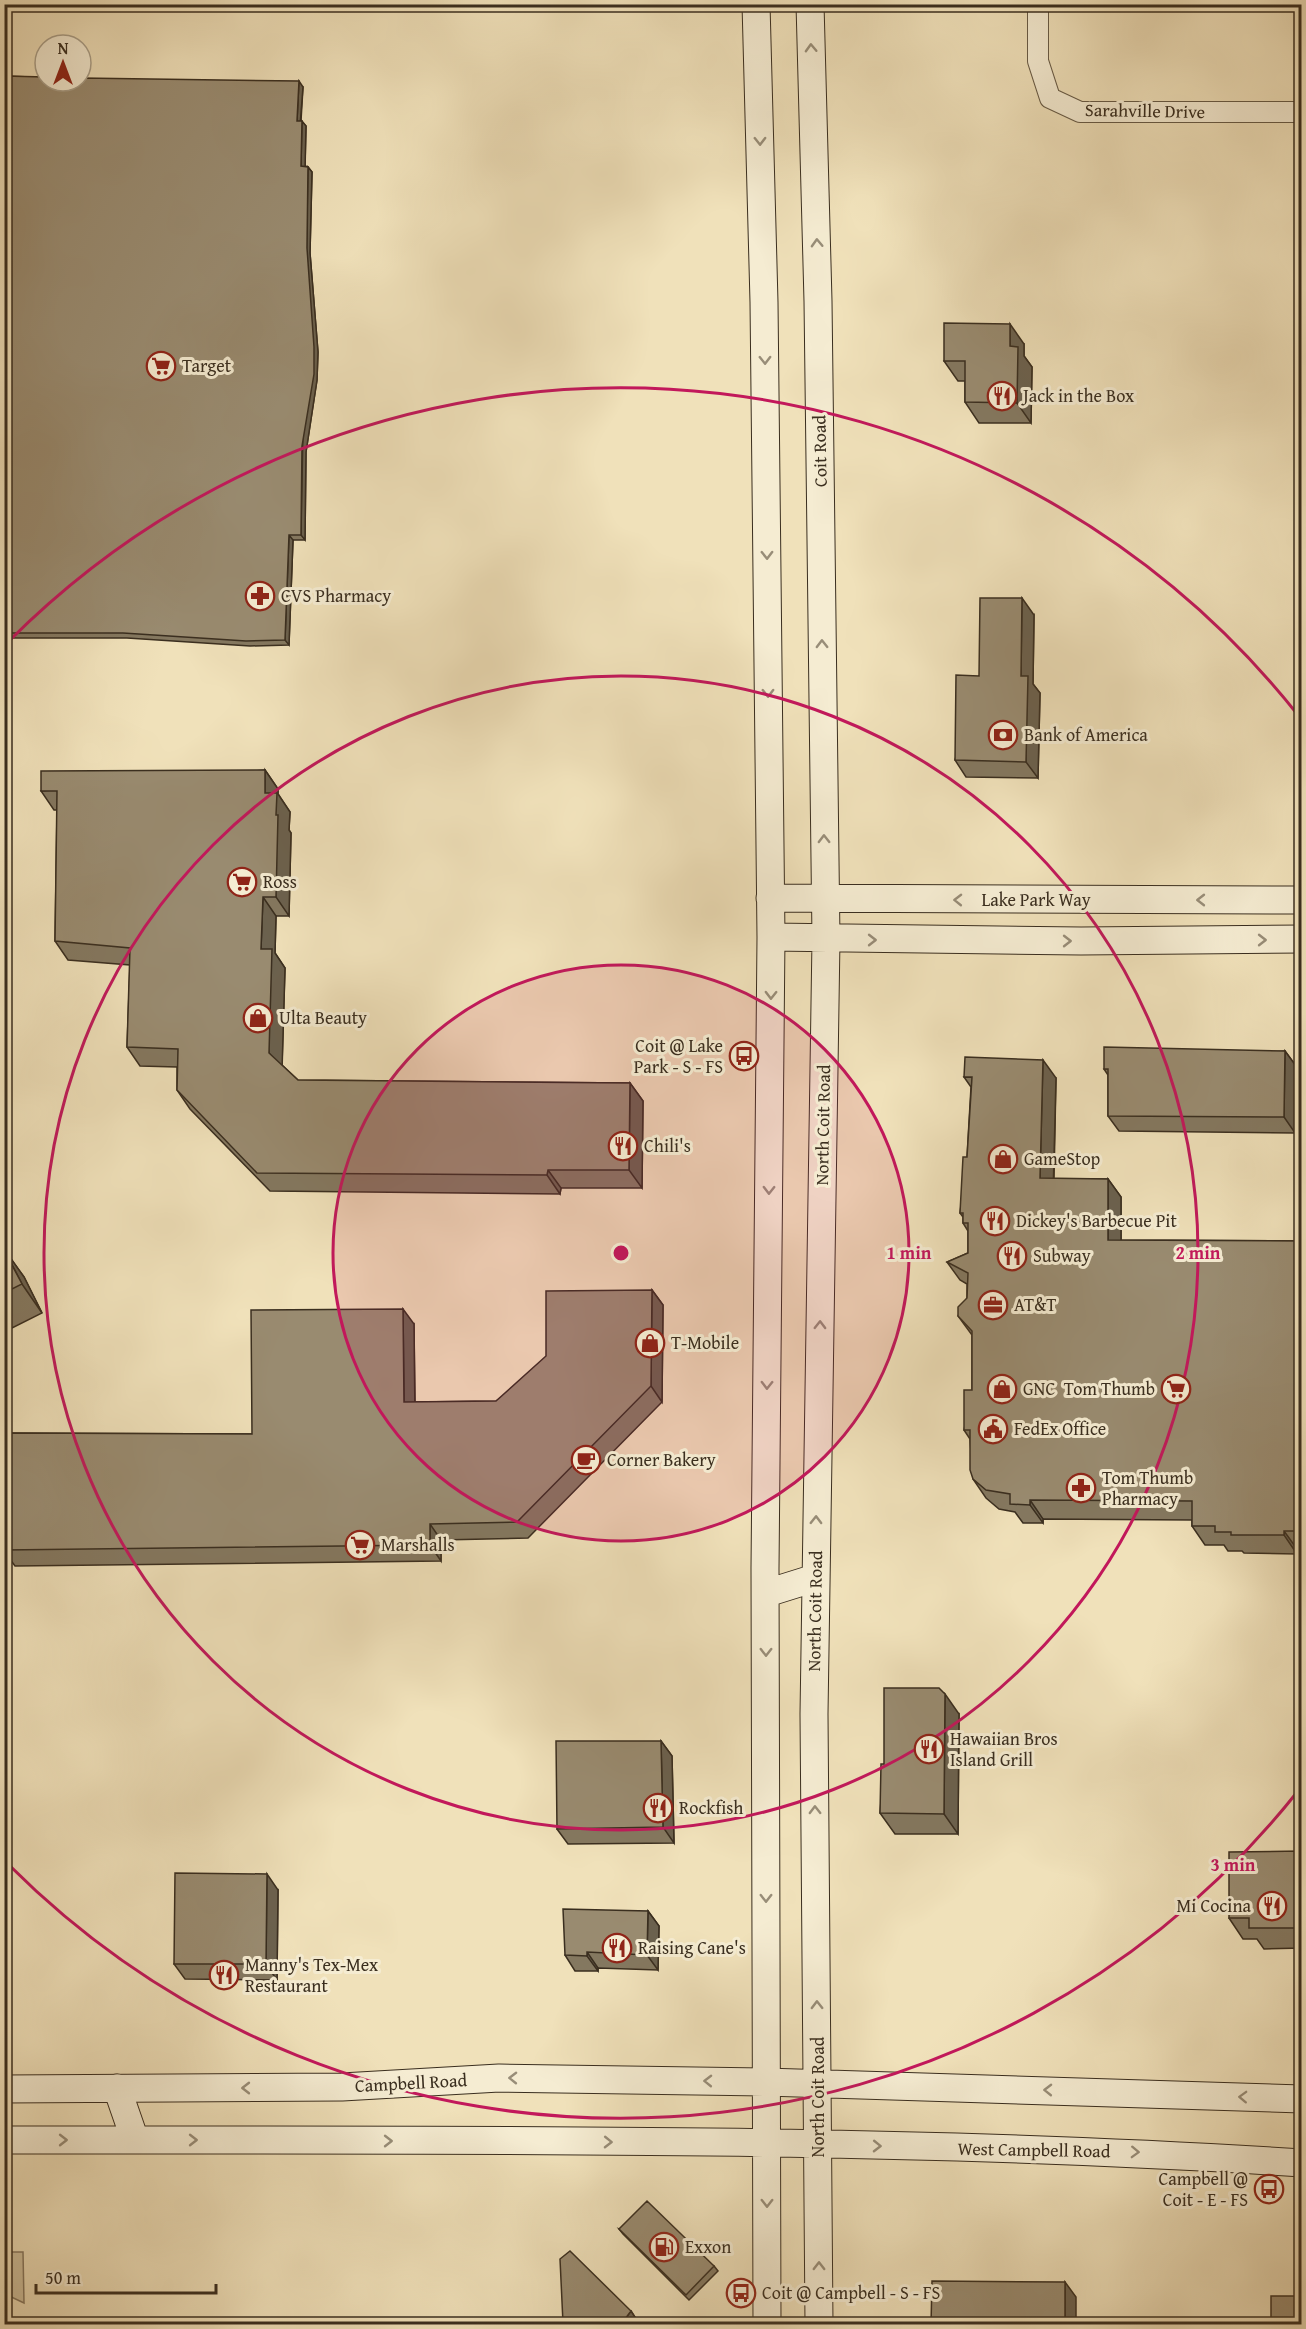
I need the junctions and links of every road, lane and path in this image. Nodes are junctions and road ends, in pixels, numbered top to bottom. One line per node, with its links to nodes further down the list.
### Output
1 (756, 4): 5 (main road, one-way to 5)
2 (810, 4): 6 (main road, Coit Road, one-way to 2)
3 (1038, 4): 4 (street, Sarahville Drive)
4 (1302, 112)
5 (770, 898): 6 (main road, Lake Park Way); 8 (main road)
6 (825, 898): 7 (main road, Lake Park Way, one-way to 6); 9 (main road, North Coit Road)
7 (1302, 900)
8 (771, 937): 9 (main road); 12 (main road, one-way to 12)
9 (826, 939): 10 (main road, one-way to 10); 11 (main road, North Coit Road, one-way to 9)
10 (1302, 939)
11 (815, 1578): 12 (main road); 14 (main road, North Coit Road, one-way to 11)
12 (766, 1581): 13 (main road, one-way to 13)
13 (766, 2082): 14 (main road, Campbell Road); 16 (main road, Campbell Road, one-way to 16); 21 (main road)
14 (818, 2084): 18 (main road, one-way to 14); 22 (main road, North Coit Road)
15 (117, 2088): 16 (main road, Campbell Road); 17 (main road, Campbell Road); 20 (main road)
16 (150, 2088): 20 (main road)
17 (4, 2089)
18 (1302, 2099)
19 (4, 2140): 20 (main road, one-way to 20)
20 (135, 2140): 21 (main road, one-way to 21)
21 (766, 2144): 22 (main road, West Campbell Road); 24 (main road, one-way to 24)
22 (818, 2145): 23 (main road, West Campbell Road, one-way to 23); 25 (main road, North Coit Road, one-way to 22)
23 (1302, 2163)
24 (767, 2325)
25 (819, 2325)

